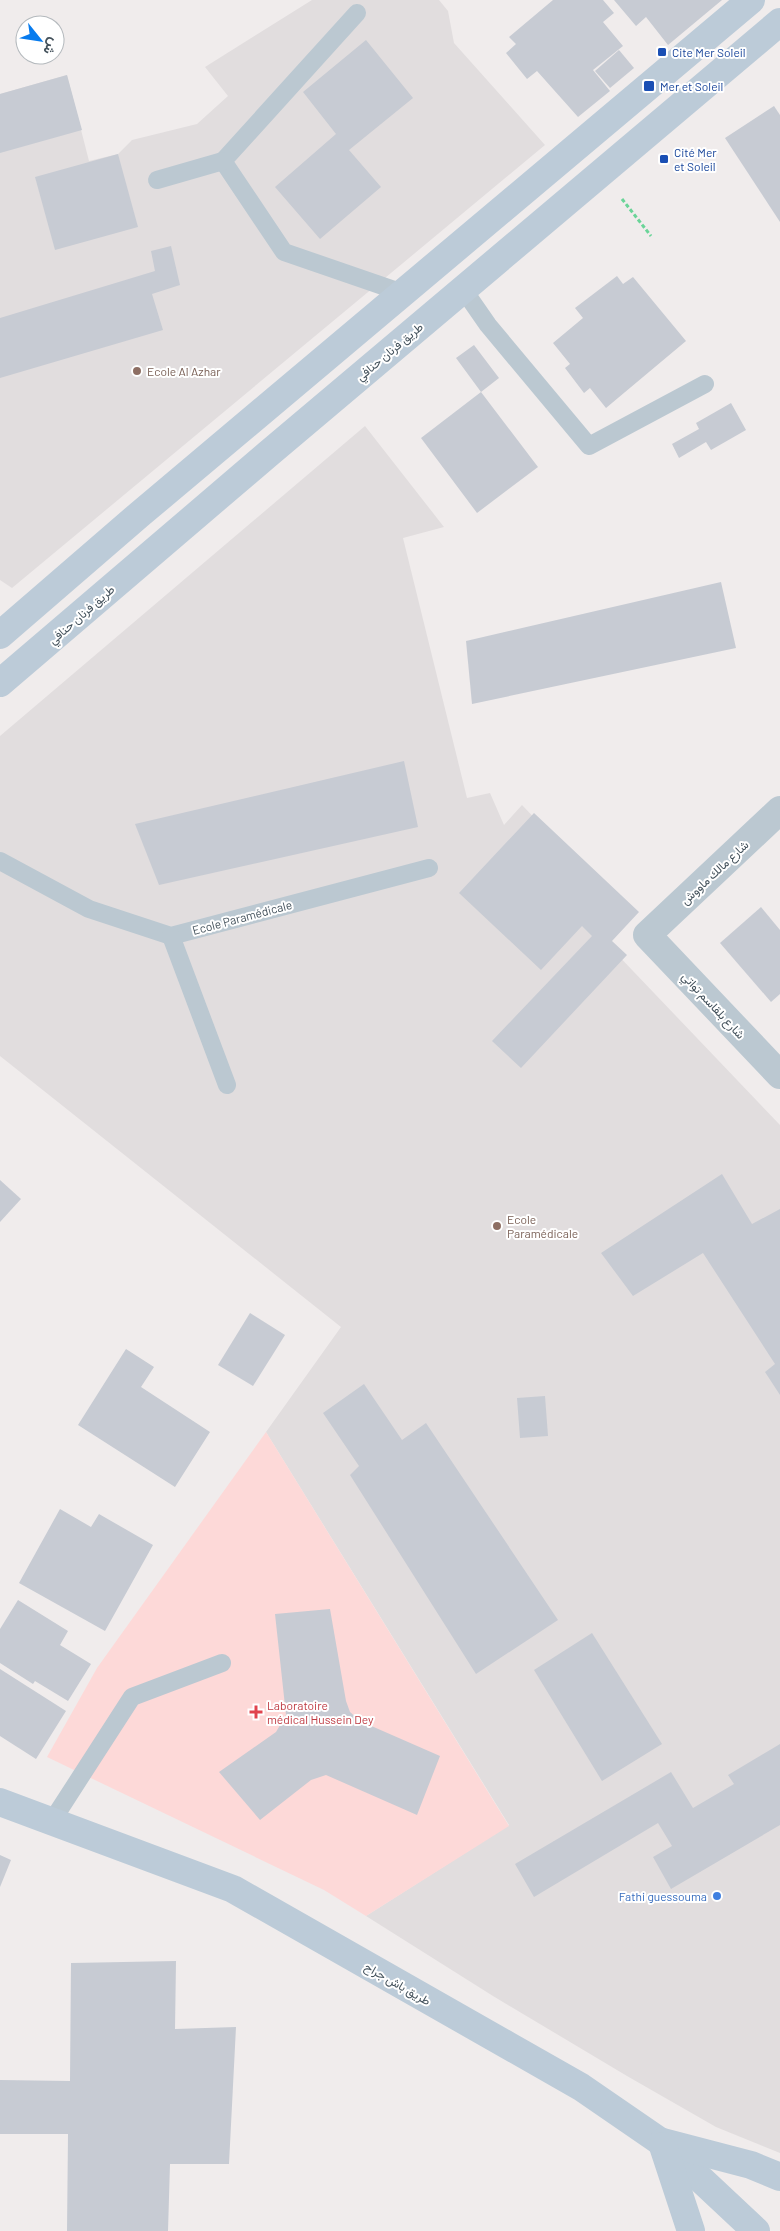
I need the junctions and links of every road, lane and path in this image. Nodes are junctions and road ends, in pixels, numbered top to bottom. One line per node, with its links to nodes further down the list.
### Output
1 (751, 0): 9 (main road)
2 (357, 13): 4 (lane)
3 (780, 22): 5 (main road, طريق فرنان حنافي)
4 (223, 161): 6 (lane); 9 (lane)
5 (601, 173): 7 (path); 8 (main road, طريق فرنان حنافي)
6 (157, 180)
7 (651, 236)
8 (463, 289): 10 (lane); 12 (main road, طريق فرنان حنافي)
9 (403, 293): 11 (main road)
10 (705, 384)
11 (0, 635)
12 (0, 683)
13 (780, 810): 16 (street, شارع مالك ماووش)
14 (0, 860): 17 (lane)
15 (429, 868): 17 (lane, Ecole Paramédicale)
16 (648, 935): 18 (street, شارع بلقاسم تواتي)
17 (171, 936): 19 (lane)
18 (780, 1075)
19 (227, 1085)
20 (222, 1663): 22 (lane)
21 (0, 1802): 22 (main road, طريق باش جراح)
22 (52, 1821): 23 (main road, طريق باش جراح)
23 (661, 2142): 24 (main road); 25 (main road); 26 (main road, طريق باش جراح)
24 (780, 2176)
25 (691, 2231)
26 (756, 2231)

